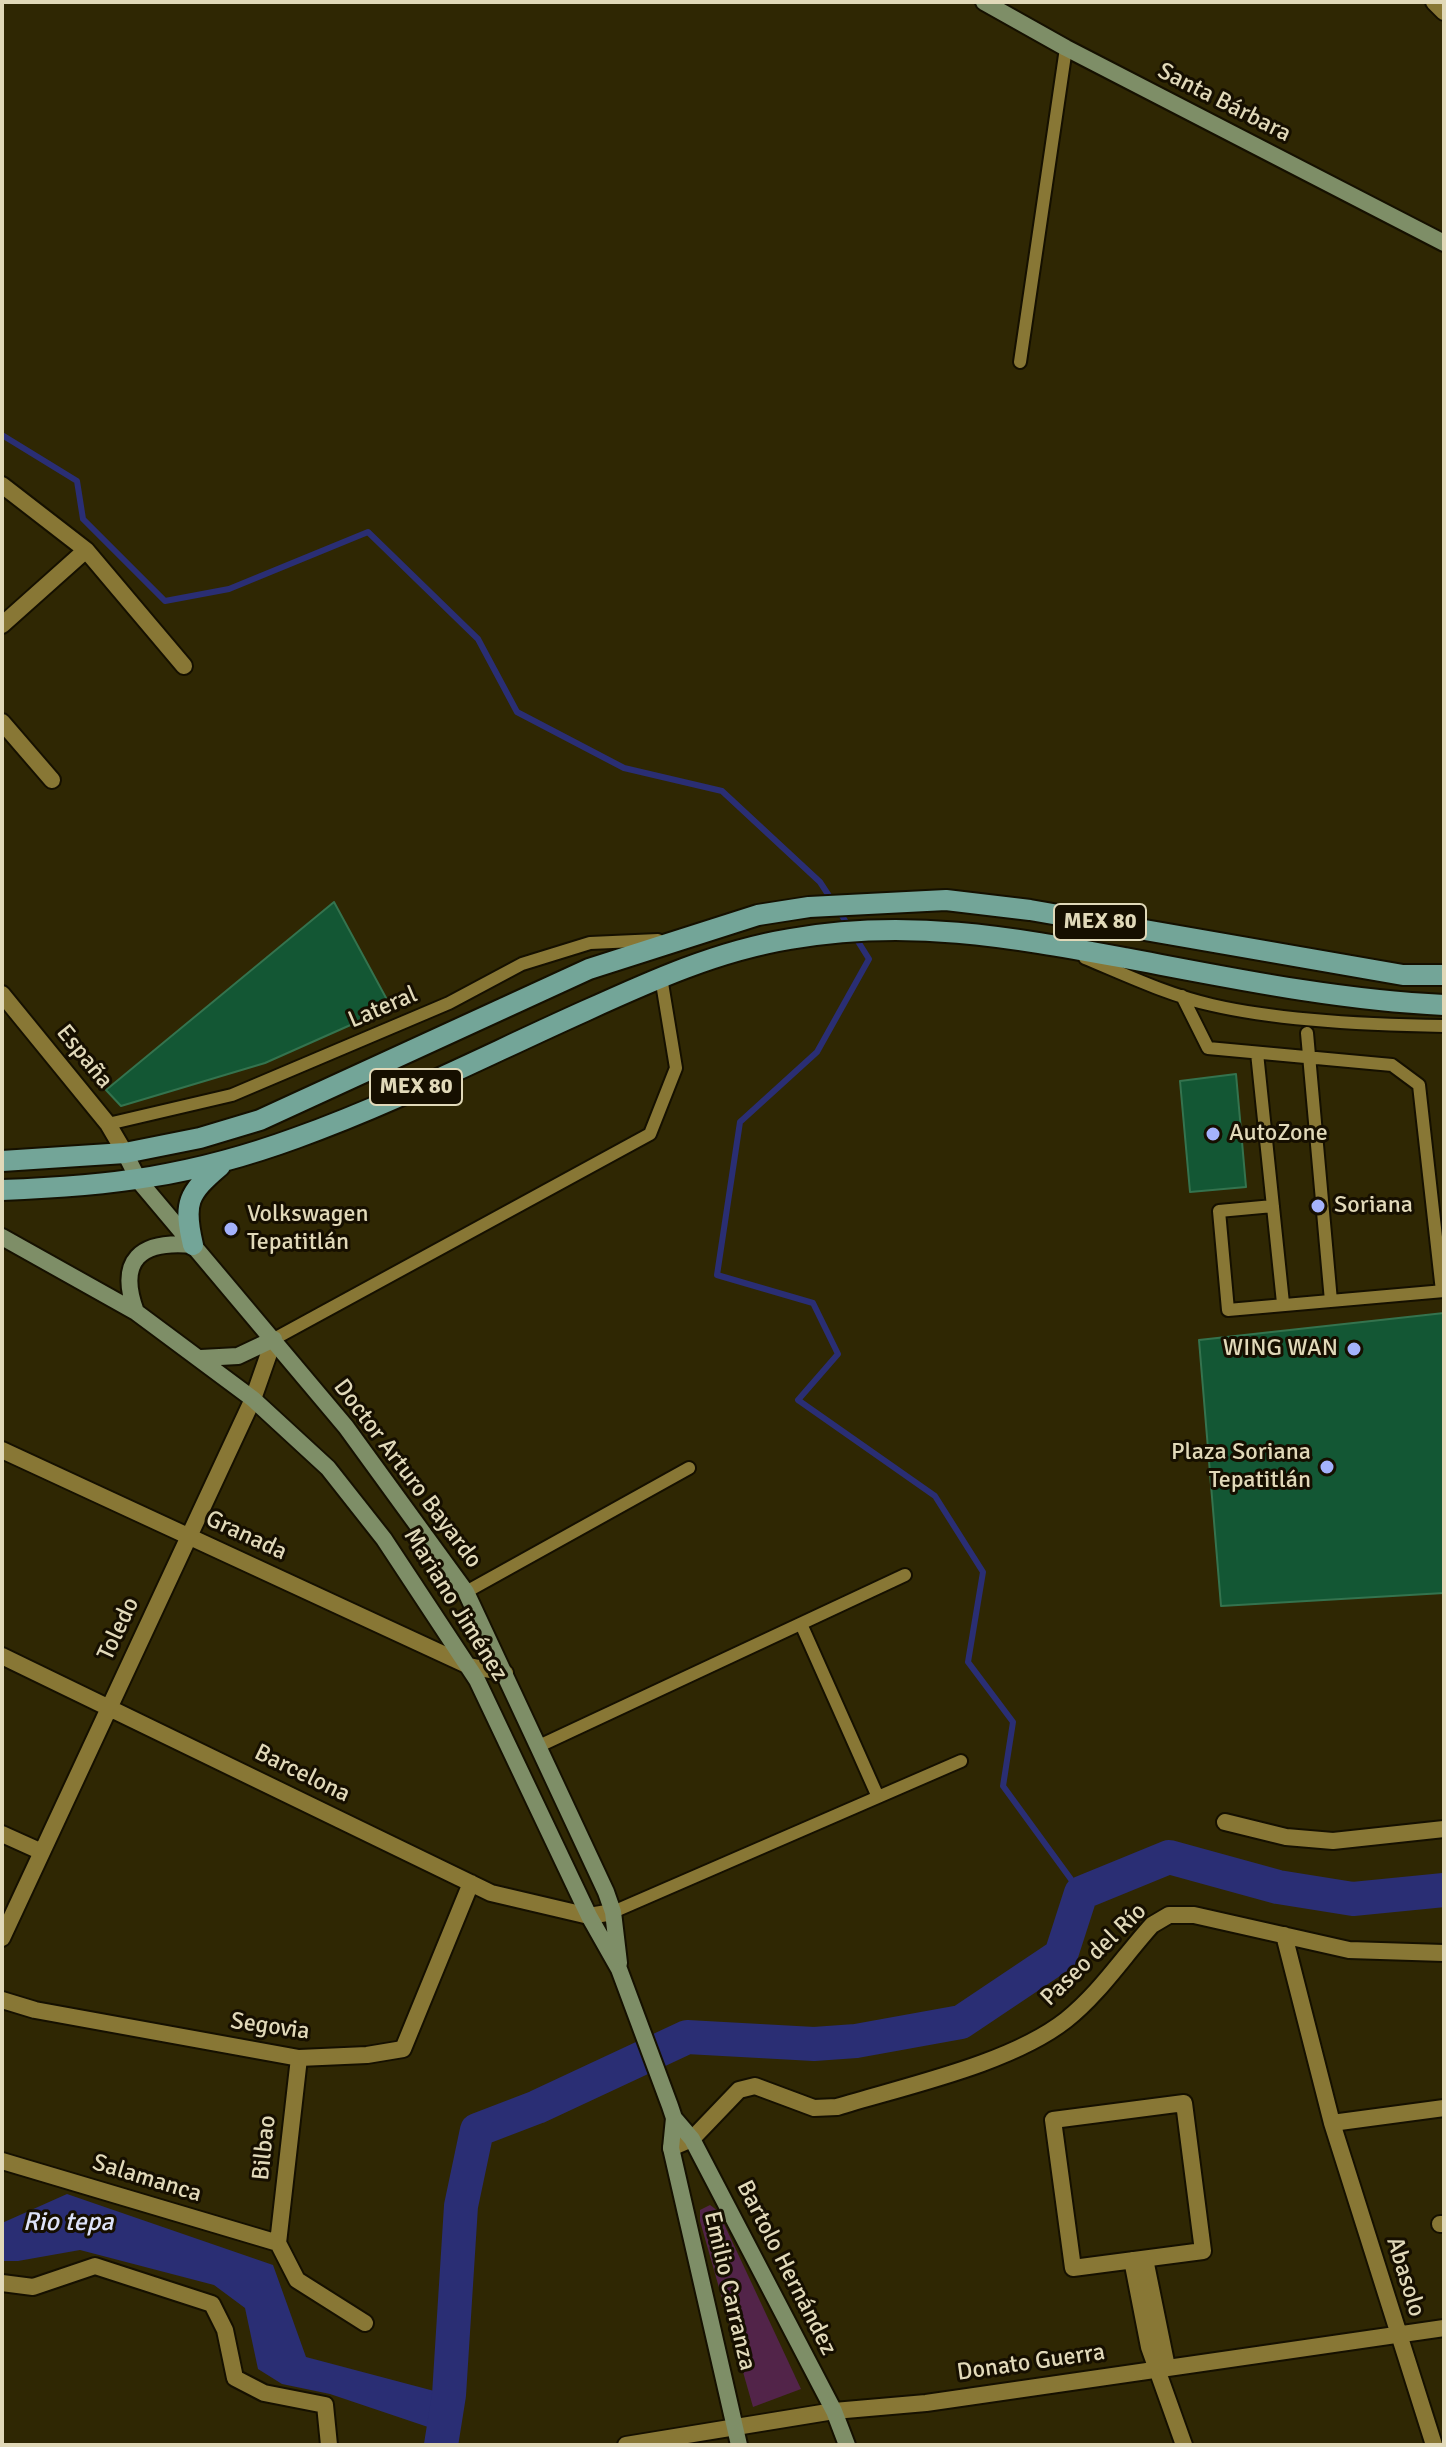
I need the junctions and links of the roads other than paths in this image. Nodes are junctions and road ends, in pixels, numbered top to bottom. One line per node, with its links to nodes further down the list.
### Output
1 (984, 2): 4 (street, Santa Bárbara)
2 (1434, 2): 3 (street)
3 (1444, 12)
4 (1066, 48): 5 (street, Santa Bárbara); 6 (lane)
5 (1444, 243)
6 (1020, 362)
7 (2, 485): 8 (street)
8 (86, 550): 9 (street); 10 (street)
9 (2, 625)
10 (184, 666)
11 (2, 722): 12 (street)
12 (52, 780)
13 (673, 940): 15 (main road, MEX 80); 24 (lane, Lateral); 25 (main road, MEX 80)
14 (1056, 946): 16 (main road, MEX 80); 18 (lane); 19 (main road, MEX 80)
15 (1444, 975)
16 (661, 977): 27 (main road, MEX 80); 37 (lane)
17 (2, 994): 24 (street, España)
18 (1182, 996): 20 (lane); 22 (lane)
19 (1444, 1005)
20 (1442, 1025)
21 (1307, 1033): 23 (lane)
22 (1257, 1053): 23 (lane); 30 (lane)
23 (1310, 1059): 33 (lane); 34 (lane)
24 (108, 1124): 25 (street, España)
25 (125, 1153): 26 (main road, MEX 80); 28 (street, Doctor Arturo Bayardo)
26 (2, 1161)
27 (224, 1163): 28 (main road, MEX 80); 32 (main road)
28 (139, 1181): 29 (main road, MEX 80); 32 (street, Doctor Arturo Bayardo)
29 (2, 1190)
30 (1273, 1206): 35 (lane); 35 (lane)
31 (2, 1237): 36 (street, Mariano Jiménez)
32 (193, 1245): 36 (street); 37 (street, Doctor Arturo Bayardo)
33 (1443, 1291): 34 (lane)
34 (1331, 1301): 35 (lane)
35 (1283, 1303)
36 (136, 1312): 38 (street, Mariano Jiménez)
37 (274, 1339): 38 (street); 39 (street, Toledo); 44 (street, Doctor Arturo Bayardo)
38 (199, 1357): 39 (street, Mariano Jiménez)
39 (253, 1399): 42 (street, Toledo); 47 (street, Mariano Jiménez)
40 (2, 1450): 42 (street, Granada)
41 (689, 1468): 44 (lane)
42 (189, 1536): 47 (street, Granada); 49 (street, Toledo)
43 (905, 1575): 45 (lane)
44 (466, 1592): 48 (street, Doctor Arturo Bayardo)
45 (801, 1624): 50 (lane); 52 (lane)
46 (2, 1656): 49 (street, Barcelona)
47 (469, 1666): 48 (street, Granada); 59 (street, Mariano Jiménez)
48 (505, 1673): 50 (street, Doctor Arturo Bayardo)
49 (110, 1707): 56 (street, Toledo); 57 (street, Barcelona)
50 (539, 1746): 58 (street, Doctor Arturo Bayardo)
51 (961, 1761): 52 (lane)
52 (878, 1797): 58 (lane)
53 (1225, 1822): 54 (street)
54 (1444, 1829)
55 (2, 1834): 56 (street)
56 (42, 1852): 61 (street, Toledo)
57 (471, 1883): 59 (street, Barcelona); 65 (street, Segovia)
58 (613, 1912): 59 (street); 63 (street, Doctor Arturo Bayardo)
59 (589, 1916): 63 (street, Mariano Jiménez)
60 (1284, 1935): 62 (street, Paseo del Río); 68 (street, Abasolo); 69 (street, Paseo del Río)
61 (2, 1938)
62 (1444, 1953)
63 (619, 1969): 67 (street, Mariano Jiménez)
64 (2, 2000): 65 (street, Segovia)
65 (299, 2058): 72 (street, Bilbao)
66 (1444, 2108): 68 (street)
67 (672, 2112): 69 (street, Bartolo Hernández); 70 (street, Mariano Jiménez)
68 (1332, 2123): 77 (street, Abasolo)
69 (692, 2139): 70 (street, Paseo del Río); 79 (street, Bartolo Hernández)
70 (671, 2148): 80 (street, Emilio Carranza)
71 (2, 2161): 72 (street, Salamanca)
72 (278, 2243): 75 (street)
73 (1138, 2260): 73 (street); 78 (street)
74 (2, 2283): 81 (street)
75 (365, 2323)
76 (1444, 2328): 77 (street, Donato Guerra)
77 (1397, 2335): 78 (street, Donato Guerra); 86 (street, Abasolo)
78 (1163, 2368): 79 (street, Donato Guerra); 85 (street)
79 (834, 2411): 80 (street, Donato Guerra); 84 (street, Bartolo Hernández)
80 (735, 2426): 82 (street, Donato Guerra); 83 (street, Emilio Carranza)
81 (329, 2445)
82 (626, 2445)
83 (739, 2445)
84 (847, 2445)
85 (1184, 2445)
86 (1434, 2445)

